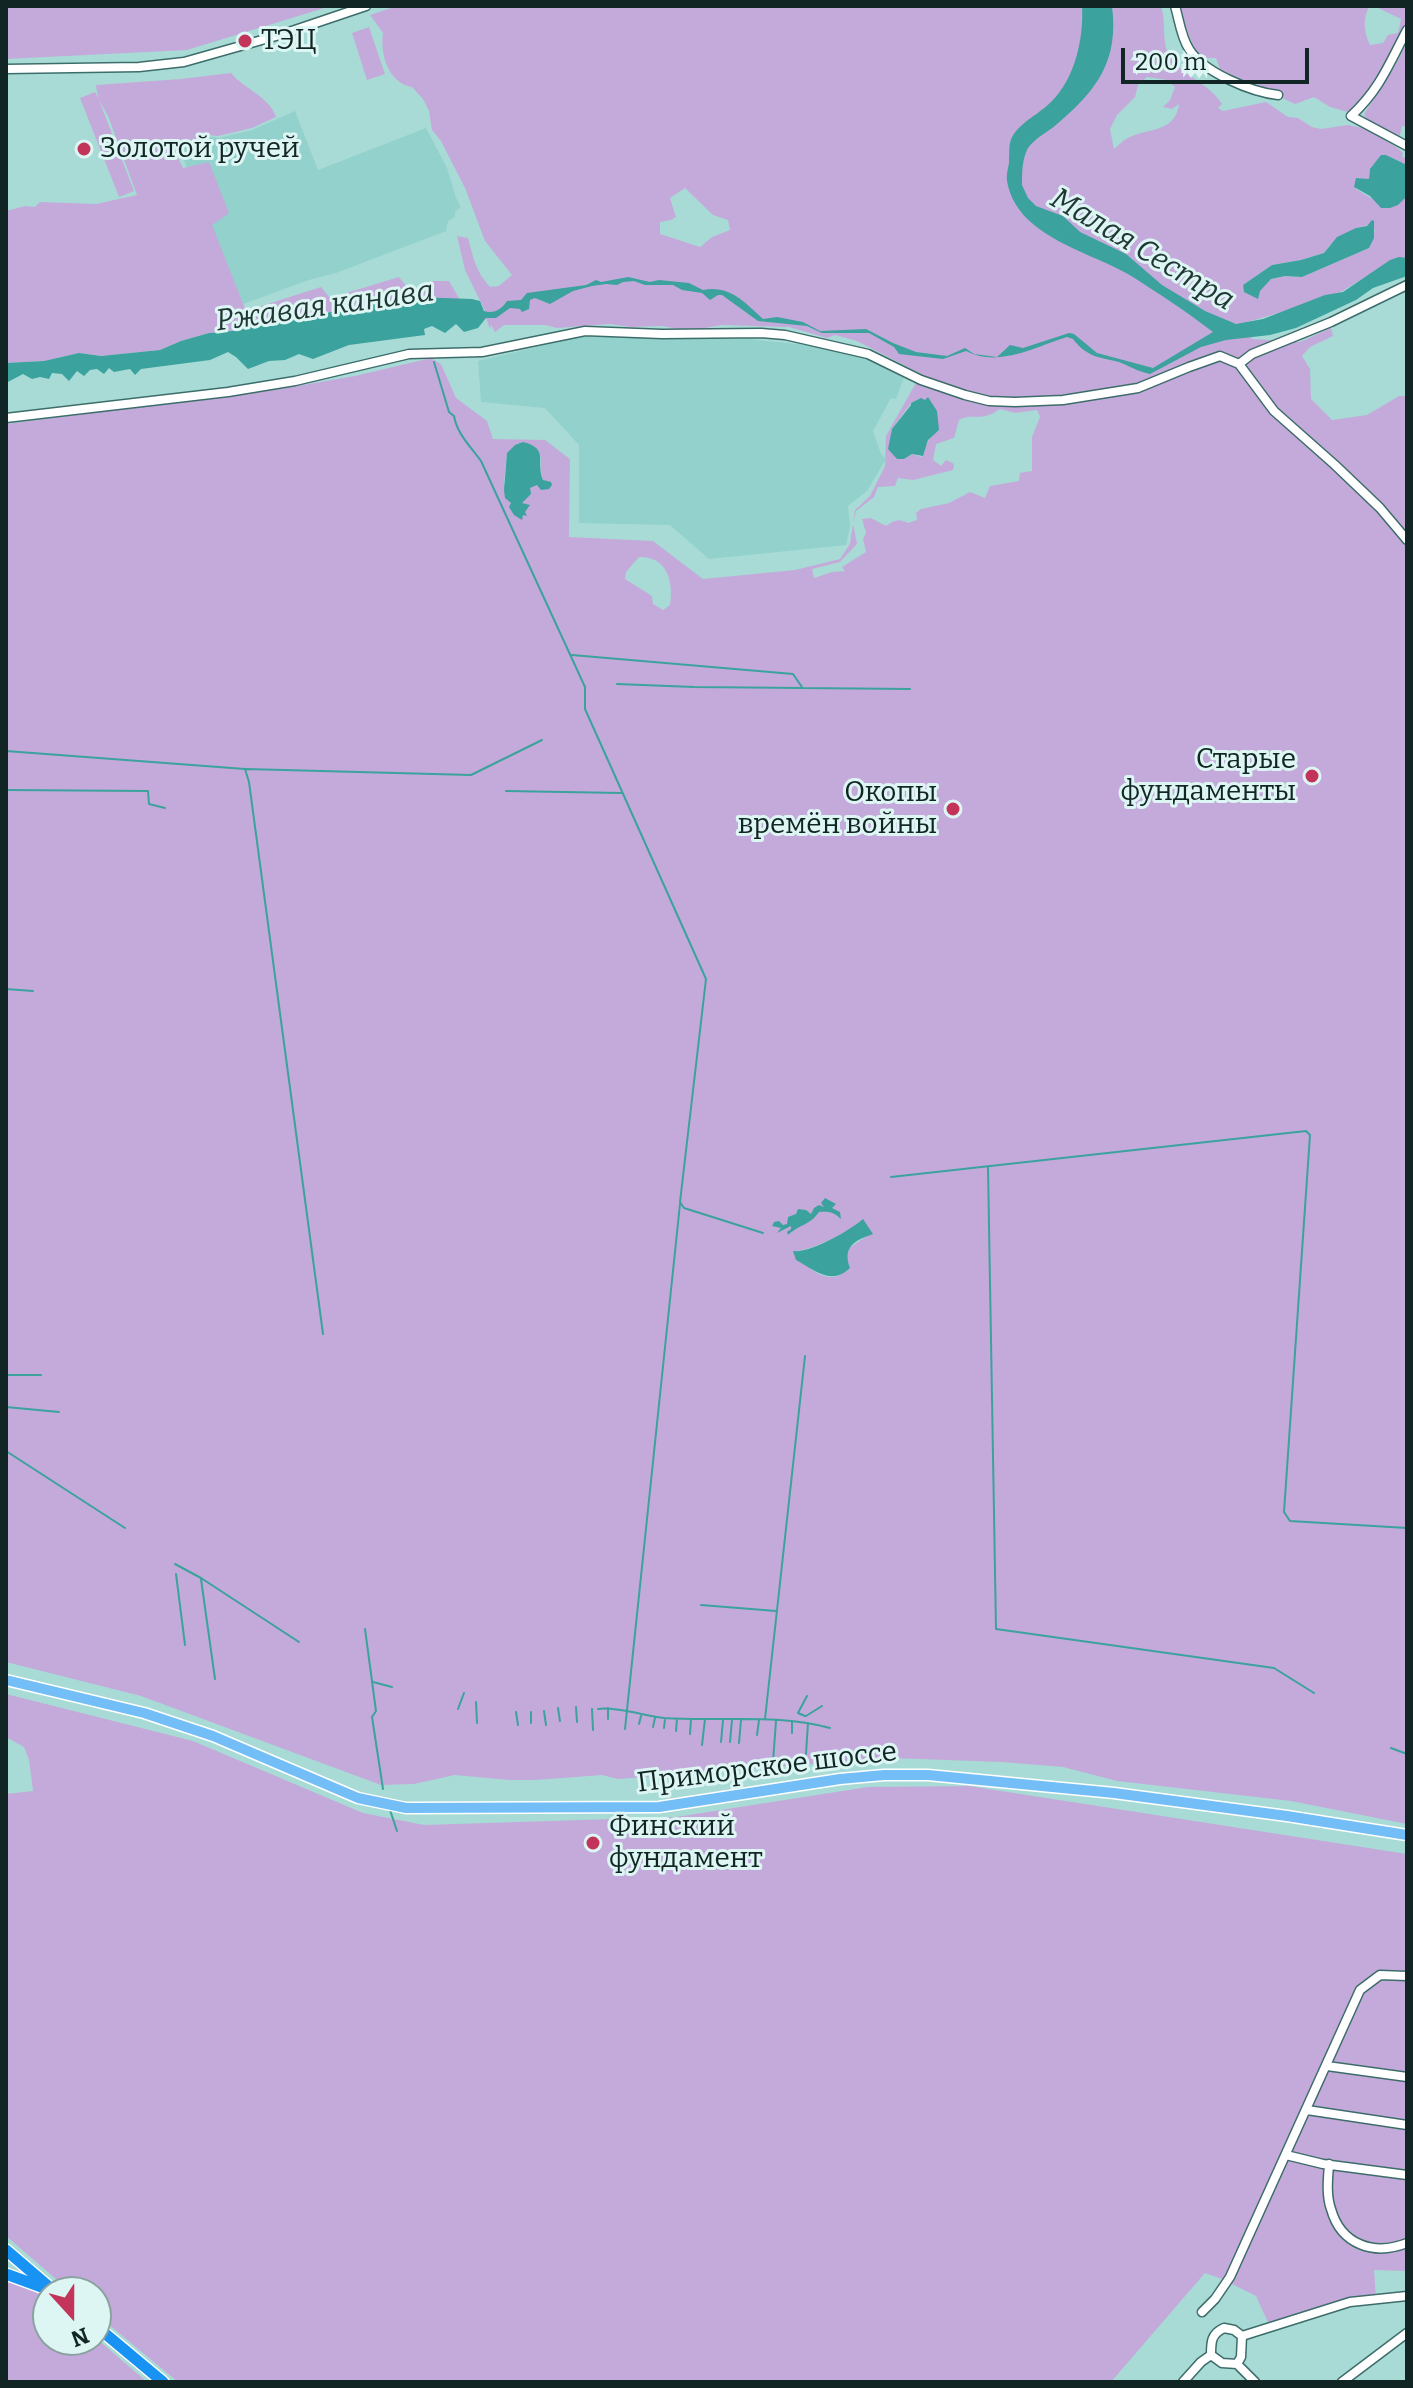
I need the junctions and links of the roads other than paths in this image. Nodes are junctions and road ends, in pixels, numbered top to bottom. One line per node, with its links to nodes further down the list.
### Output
1 (366, 6): 4 (street)
2 (1175, 6): 5 (street)
3 (1407, 30): 6 (street)
4 (6, 69)
5 (1278, 95)
6 (1407, 146)
7 (1407, 285): 8 (street)
8 (1239, 364): 9 (street); 10 (street)
9 (6, 418)
10 (1407, 540)
11 (6, 1680): 12 (main road, Приморское шоссе)
12 (1407, 1835)
13 (1407, 1976): 14 (street)
14 (1327, 2066): 15 (street); 16 (street)
15 (1407, 2077)
16 (1307, 2110): 17 (street); 18 (street)
17 (1407, 2125)
18 (1286, 2155): 19 (street); 27 (street)
19 (1329, 2164): 20 (street); 21 (street)
20 (1407, 2175)
21 (1407, 2243)
22 (6, 2250): 24 (highway)
23 (6, 2274): 25 (highway)
24 (36, 2276)
25 (32, 2284)
26 (1407, 2296): 29 (street)
27 (1202, 2312)
28 (1407, 2333): 36 (street)
29 (1242, 2336): 31 (street); 32 (street)
30 (112, 2339): 33 (highway)
31 (1211, 2355): 32 (street); 34 (street)
32 (1237, 2364): 35 (street)
33 (163, 2382)
34 (1183, 2382)
35 (1255, 2382)
36 (1342, 2382)

